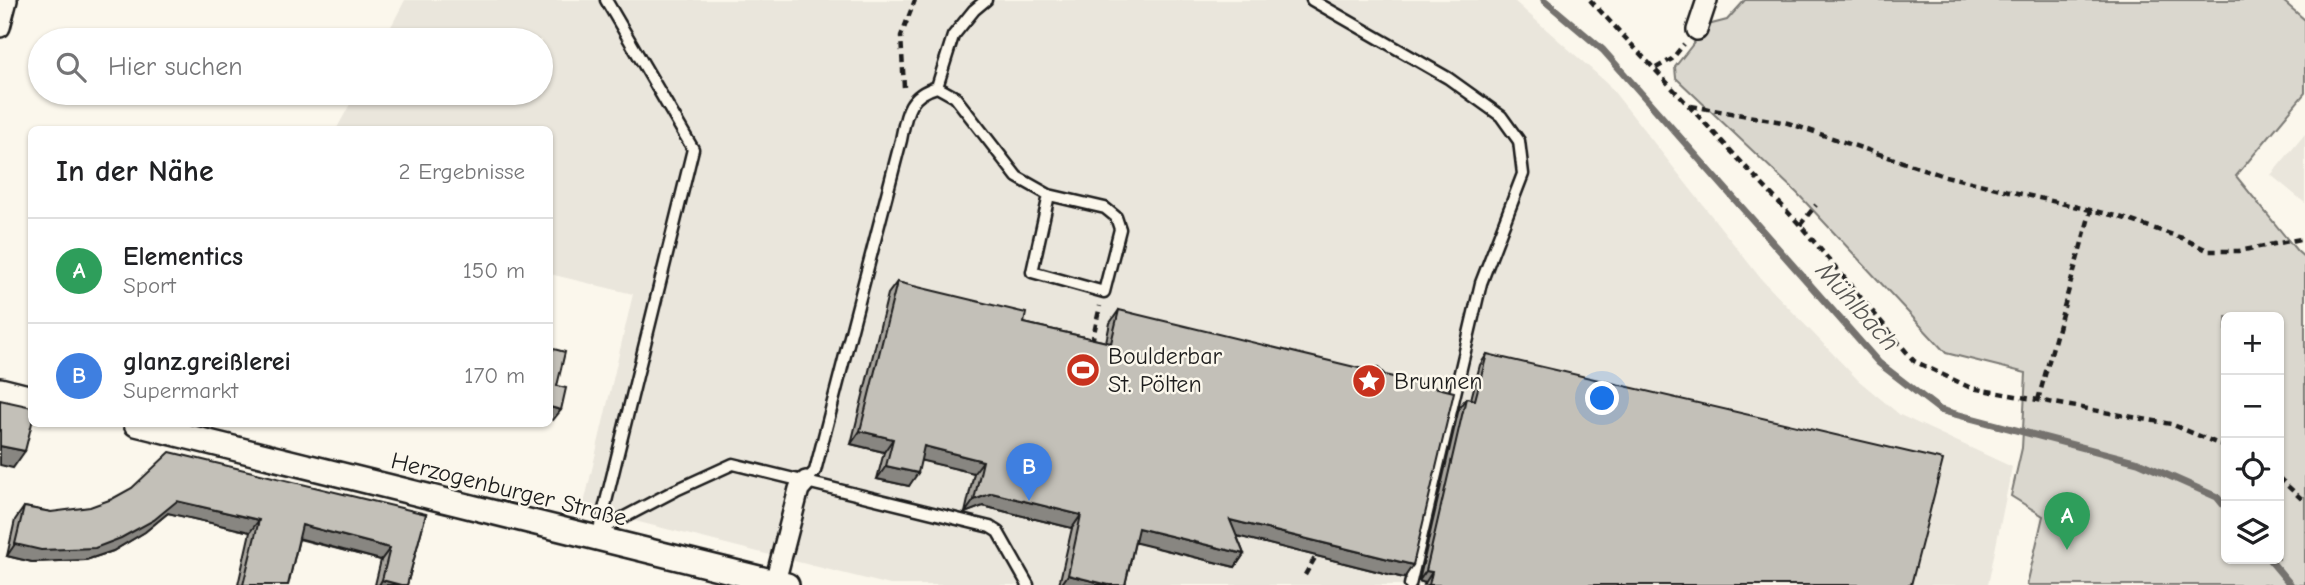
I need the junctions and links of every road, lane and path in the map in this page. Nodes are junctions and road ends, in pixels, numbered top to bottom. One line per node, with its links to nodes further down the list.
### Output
1 (7, 0): 8 (street)
2 (606, 0): 29 (lane)
3 (915, 0): 13 (path)
4 (986, 0): 11 (lane)
5 (1312, 0): 34 (lane)
6 (1590, 0): 10 (path)
7 (1707, 0): 9 (street)
8 (0, 27)
9 (1697, 30): 10 (path)
10 (1656, 68): 12 (path)
11 (937, 87): 13 (lane); 14 (lane)
12 (1690, 106): 16 (path); 17 (path)
13 (906, 109): 26 (lane)
14 (1049, 195): 19 (lane); 19 (lane)
15 (1816, 205): 17 (path)
16 (2091, 210): 18 (path); 23 (path)
17 (1800, 225): 23 (path)
18 (2305, 239)
19 (1104, 292): 20 (path)
20 (1089, 353)
21 (0, 390): 22 (street)
22 (28, 397)
23 (2038, 400): 25 (path)
24 (148, 427): 29 (street, Herzogenburger Straße)
25 (2221, 445)
26 (806, 481): 29 (lane); 32 (street); 33 (lane)
27 (2284, 483): 28 (path)
28 (2305, 502)
29 (598, 535): 32 (street, Herzogenburger Straße)
30 (1316, 556): 31 (path)
31 (1305, 575)
32 (781, 583)
33 (1028, 585)
34 (1410, 585)

